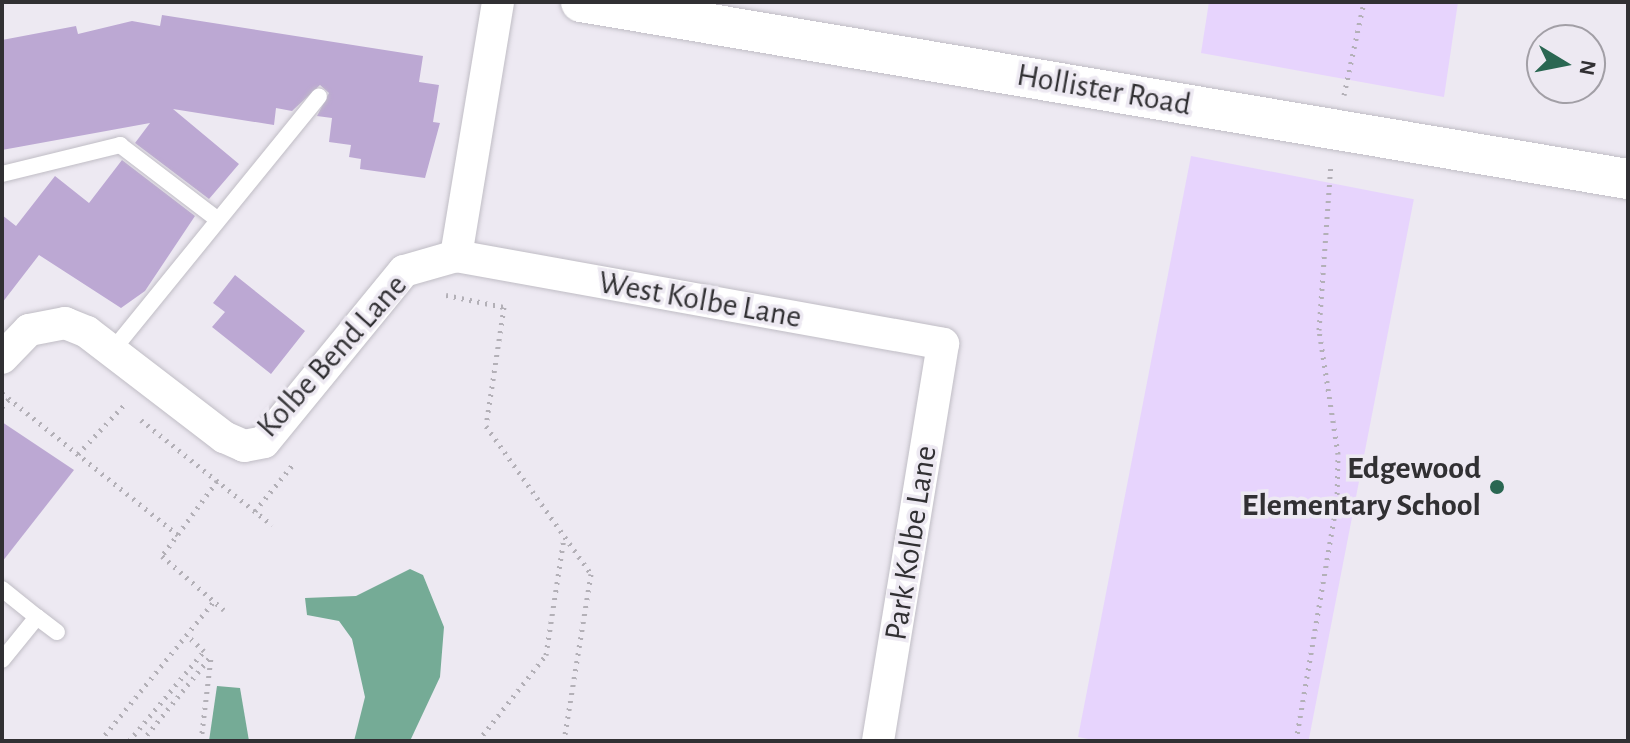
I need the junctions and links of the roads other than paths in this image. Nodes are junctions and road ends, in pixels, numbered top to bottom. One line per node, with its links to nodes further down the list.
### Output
1 (498, 2): 8 (street)
2 (581, 2): 3 (street, Hollister Road)
3 (698, 12): 6 (street, Hollister Road)
4 (319, 96): 7 (lane)
5 (2, 174): 7 (lane)
6 (1628, 179)
7 (218, 220): 10 (lane)
8 (456, 256): 9 (street, West Kolbe Lane); 10 (street, Kolbe Bend Lane)
9 (943, 344): 16 (street, Park Kolbe Lane)
10 (112, 351): 11 (street, Kolbe Bend Lane)
11 (2, 358)
12 (2, 589): 13 (lane)
13 (37, 617): 14 (lane); 15 (lane)
14 (57, 632)
15 (2, 660)
16 (878, 741)

